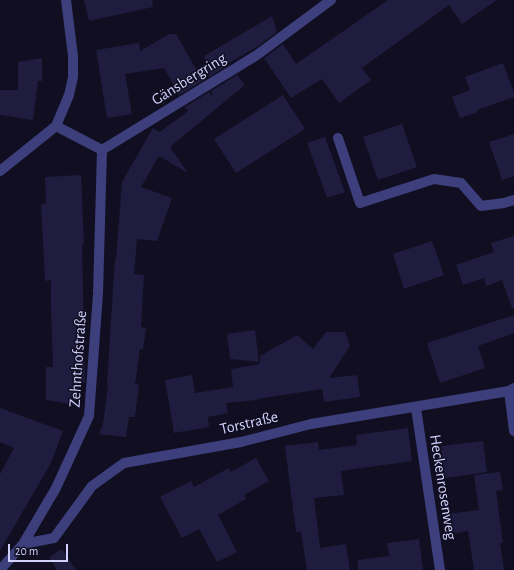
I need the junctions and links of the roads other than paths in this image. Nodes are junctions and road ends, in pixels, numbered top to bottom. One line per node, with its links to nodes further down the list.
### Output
1 (66, 0): 3 (street)
2 (331, 0): 5 (street, Gänsbergring)
3 (56, 126): 5 (street); 6 (street)
4 (338, 138): 7 (street)
5 (102, 150): 11 (street, Zehnthofstraße)
6 (0, 171)
7 (514, 200)
8 (511, 390): 9 (street, Torstraße); 10 (street)
9 (416, 408): 11 (street, Torstraße); 13 (street, Heckenrosenweg)
10 (514, 431)
11 (23, 544): 12 (street, Zehnthofstraße)
12 (0, 570)
13 (440, 570)

